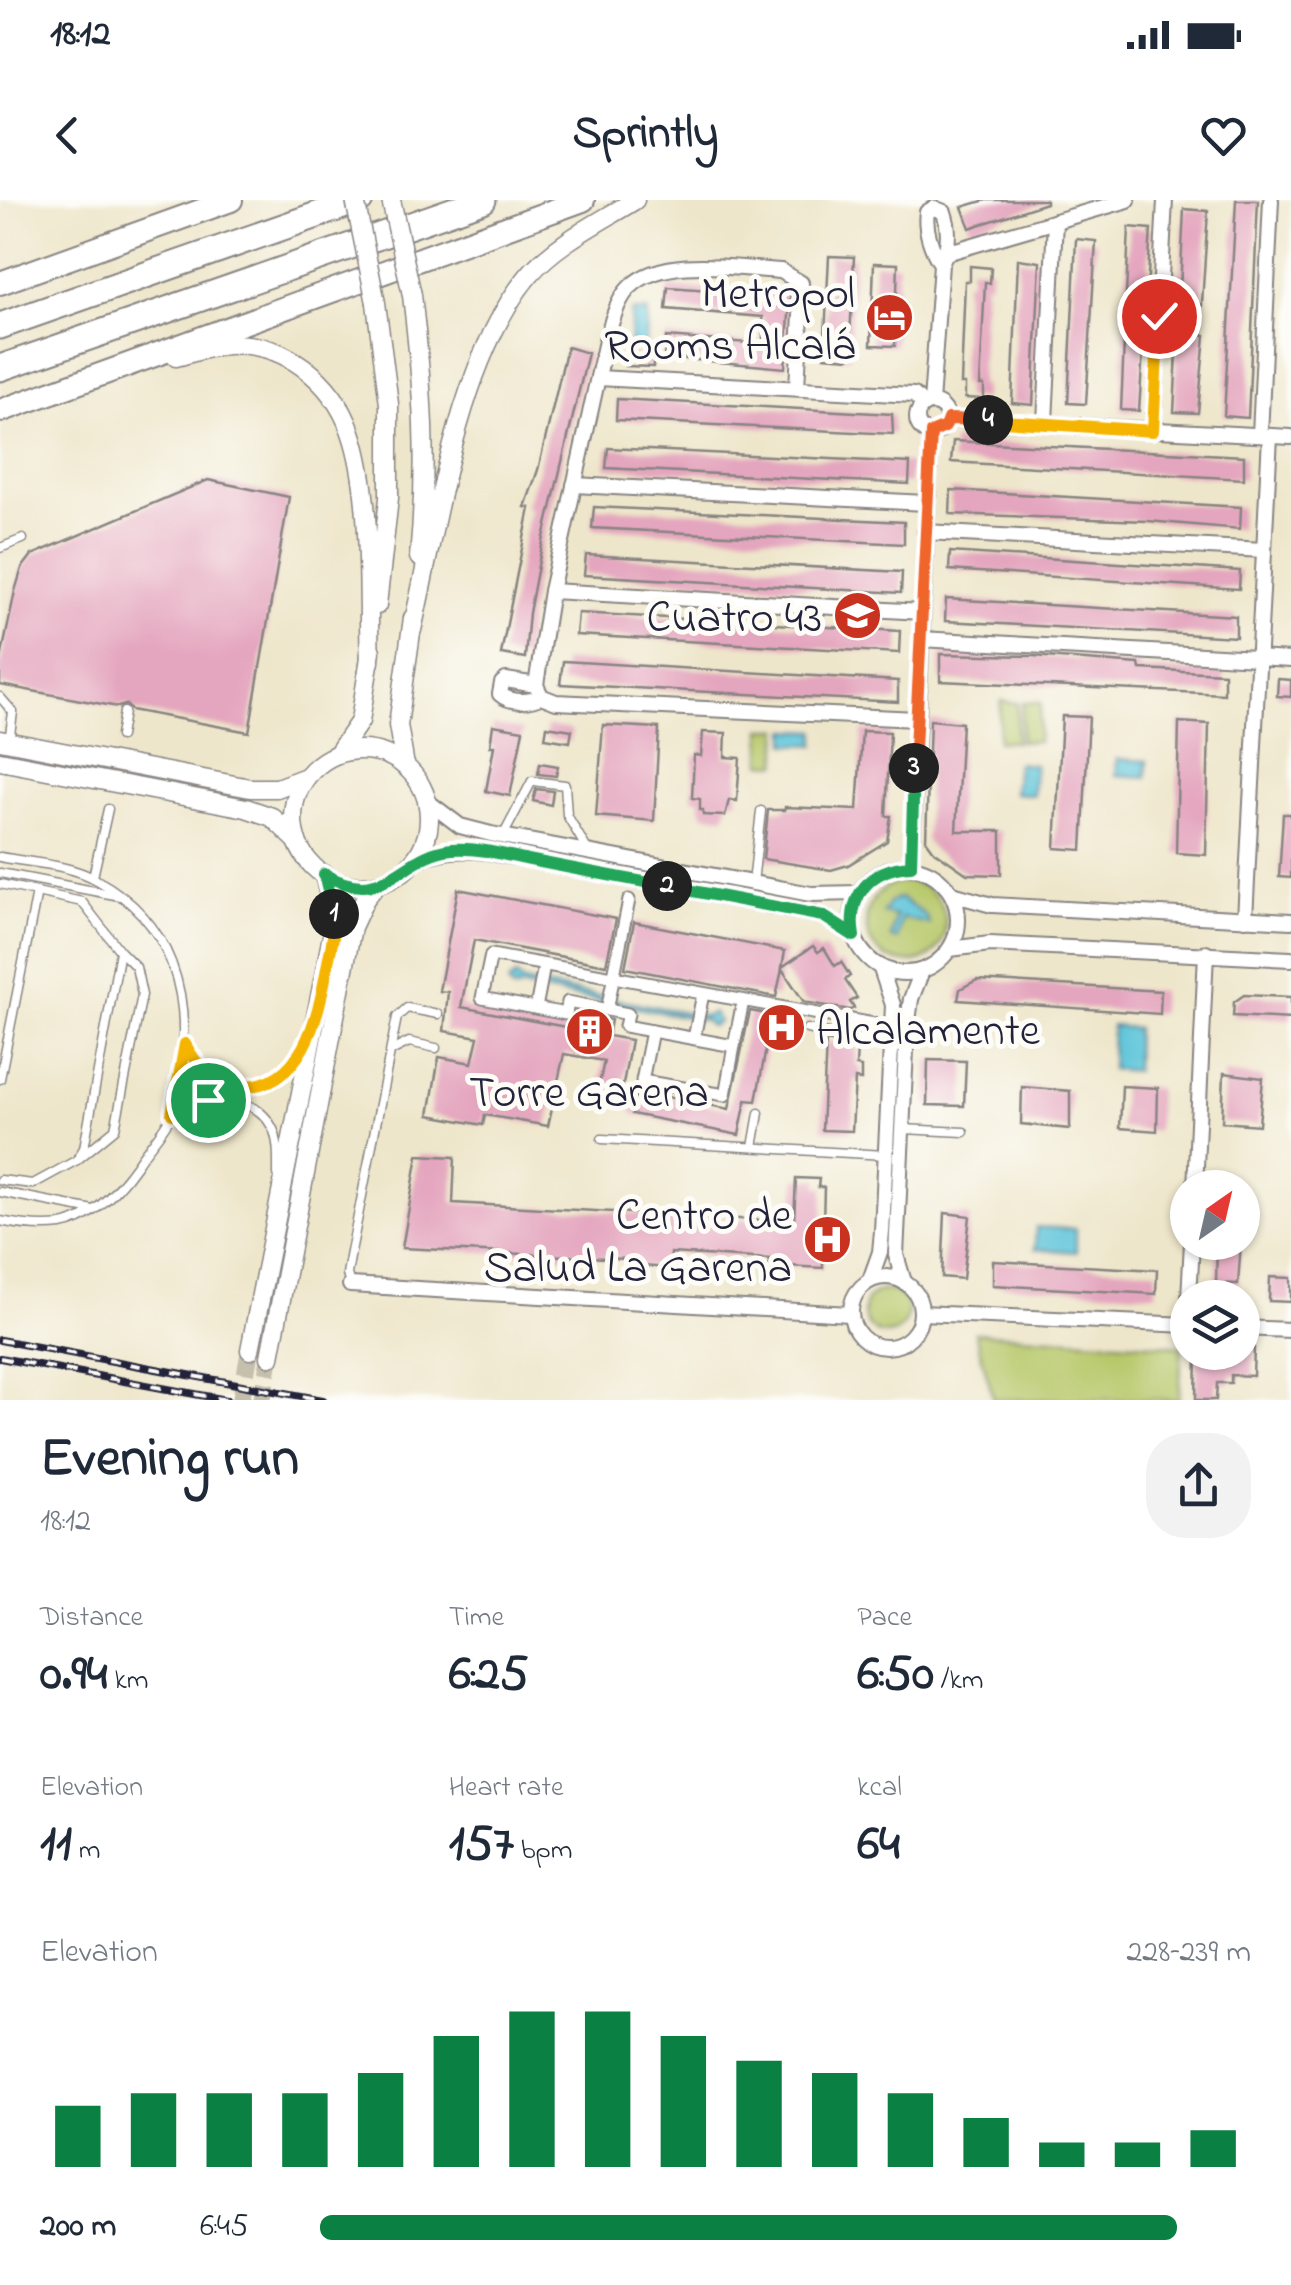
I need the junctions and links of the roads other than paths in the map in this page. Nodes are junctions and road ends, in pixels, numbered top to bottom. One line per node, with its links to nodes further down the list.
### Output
1 (193, 200): 12 (highway)
2 (231, 200): 12 (highway)
3 (358, 200): 14 (highway); 39 (street, bridge)
4 (391, 200): 35 (street, bridge)
5 (483, 200): 15 (highway)
6 (583, 200): 16 (highway)
7 (636, 200): 35 (street)
8 (1128, 200): 11 (street)
9 (1165, 200): 23 (street)
10 (1271, 200): 25 (street)
11 (1055, 221): 19 (street); 22 (street)
12 (66, 259): 13 (highway)
13 (0, 284)
14 (0, 326)
15 (0, 368)
16 (107, 372): 20 (highway); 39 (street)
17 (598, 378): 18 (street); 18 (street); 27 (street)
18 (797, 387): 19 (street)
19 (928, 404): 21 (street); 24 (street)
20 (0, 411)
21 (948, 419): 22 (street); 24 (street)
22 (1045, 422): 23 (street)
23 (1153, 431): 25 (street)
24 (931, 433): 28 (street)
25 (1265, 436): 26 (street); 32 (street)
26 (1291, 437)
27 (574, 484): 28 (street); 33 (street)
28 (926, 502): 29 (street)
29 (925, 532): 32 (street); 34 (street)
30 (23, 539): 31 (lane)
31 (0, 548)
32 (1264, 550): 37 (street)
33 (551, 591): 34 (street); 42 (street)
34 (922, 612): 36 (street)
35 (412, 630): 47 (street)
36 (921, 639): 37 (street); 42 (street)
37 (1260, 658): 38 (street); 69 (street)
38 (1291, 660)
39 (370, 662): 45 (street)
40 (0, 696): 44 (lane)
41 (124, 712): 43 (lane)
42 (917, 719): 57 (street)
43 (120, 736)
44 (4, 741): 48 (street)
45 (338, 753): 47 (street); 48 (street)
46 (0, 761): 53 (street)
47 (406, 766): 49 (street)
48 (306, 777): 53 (street)
49 (427, 800): 52 (street); 56 (street)
50 (108, 808): 60 (lane)
51 (760, 811): 61 (lane)
52 (503, 836): 54 (street); 54 (lane)
53 (297, 841): 59 (street)
54 (588, 851): 61 (street)
55 (0, 857): 60 (lane)
56 (413, 862): 63 (street); 71 (street)
57 (911, 866): 65 (street); 66 (street)
58 (0, 873): 67 (lane)
59 (324, 874): 63 (street); 85 (street)
60 (93, 877): 67 (lane)
61 (753, 883): 65 (street)
62 (0, 884): 64 (lane)
63 (378, 884): 119 (street)
64 (37, 892): 73 (lane); 95 (lane)
65 (859, 893): 71 (street)
66 (952, 894): 69 (street); 72 (street)
67 (124, 897): 90 (lane)
68 (629, 900): 79 (street)
69 (1245, 919): 70 (street)
70 (1291, 921)
71 (854, 936): 77 (street)
72 (950, 949): 74 (street); 78 (street)
73 (120, 952): 103 (lane); 103 (lane)
74 (1206, 954): 75 (street); 104 (street)
75 (1291, 959)
76 (544, 966): 79 (street); 83 (street); 83 (street)
77 (880, 966): 78 (street); 91 (street)
78 (922, 971): 98 (street)
79 (614, 979): 80 (street); 82 (street)
80 (703, 994): 81 (street); 89 (street)
81 (743, 1001): 86 (street); 92 (street)
82 (609, 1003): 83 (street); 88 (street)
83 (536, 1008)
84 (438, 1014): 94 (lane)
85 (318, 1018): 90 (lane); 109 (street)
86 (874, 1024)
87 (813, 1027): 91 (lane)
88 (652, 1031): 89 (street); 92 (street)
89 (694, 1038): 92 (street)
90 (185, 1044): 97 (lane)
91 (891, 1045): 102 (street)
92 (734, 1046)
93 (436, 1048): 94 (lane)
94 (390, 1054): 112 (lane)
95 (0, 1078)
96 (759, 1113): 101 (lane)
97 (172, 1114): 107 (lane); 109 (lane)
98 (902, 1129): 99 (lane); 111 (street)
99 (964, 1132)
100 (602, 1139): 101 (lane)
101 (753, 1147): 102 (lane)
102 (886, 1155): 110 (street)
103 (77, 1160): 105 (lane)
104 (1196, 1170)
105 (0, 1180)
106 (0, 1192): 107 (lane)
107 (93, 1210): 108 (lane)
108 (0, 1221)
109 (276, 1224): 118 (street)
110 (870, 1280): 111 (street); 114 (street)
111 (904, 1282): 113 (street)
112 (350, 1285): 114 (street)
113 (921, 1313): 114 (street); 115 (street)
114 (850, 1314)
115 (1170, 1324)
116 (1260, 1329): 117 (street)
117 (1291, 1330)
118 (250, 1350)
119 (270, 1357)

